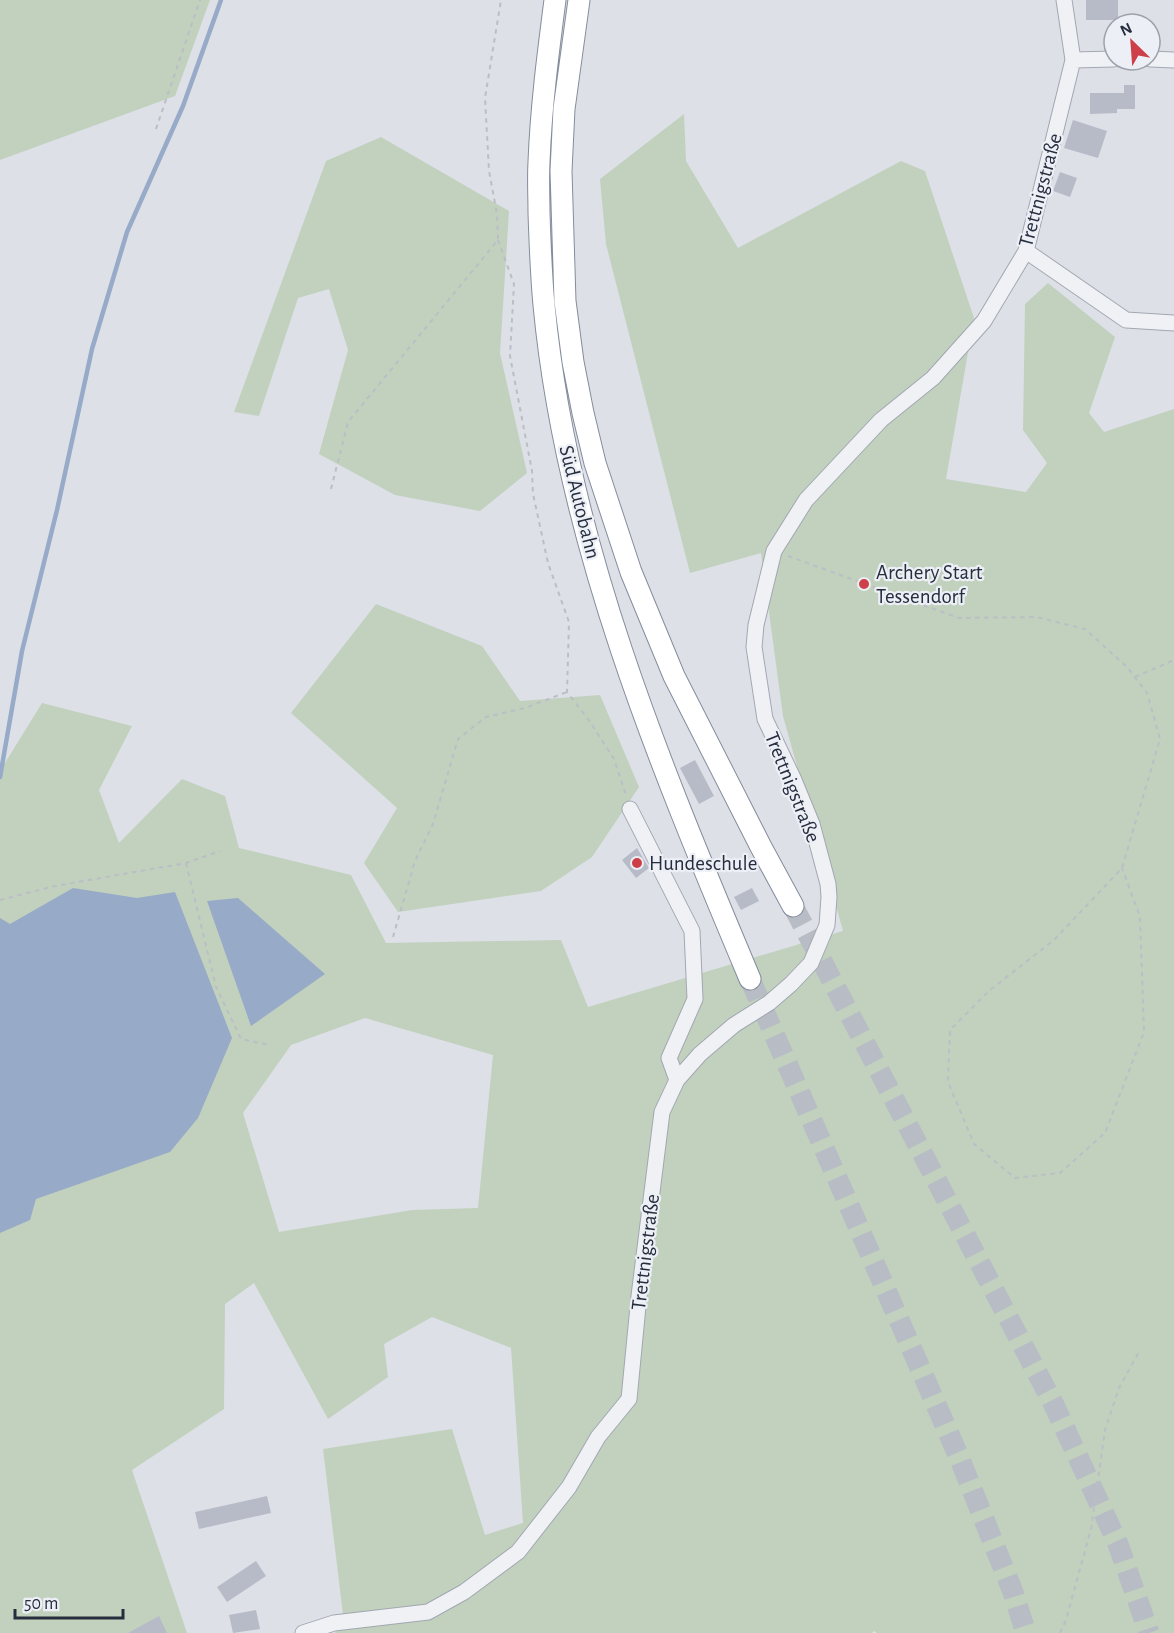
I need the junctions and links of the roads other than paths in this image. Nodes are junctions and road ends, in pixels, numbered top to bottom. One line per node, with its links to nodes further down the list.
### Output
1 (555, 0): 10 (highway, Süd Autobahn)
2 (579, 0): 9 (highway, Süd Autobahn)
3 (1064, 0): 5 (street, Trettnigstraße)
4 (1102, 59): 5 (street)
5 (1073, 60): 6 (street, Trettnigstraße)
6 (1026, 251): 7 (street); 11 (street, Trettnigstraße)
7 (1174, 323)
8 (630, 809): 11 (street)
9 (793, 906)
10 (750, 979)
11 (677, 1080): 12 (street, Trettnigstraße)
12 (303, 1633)

